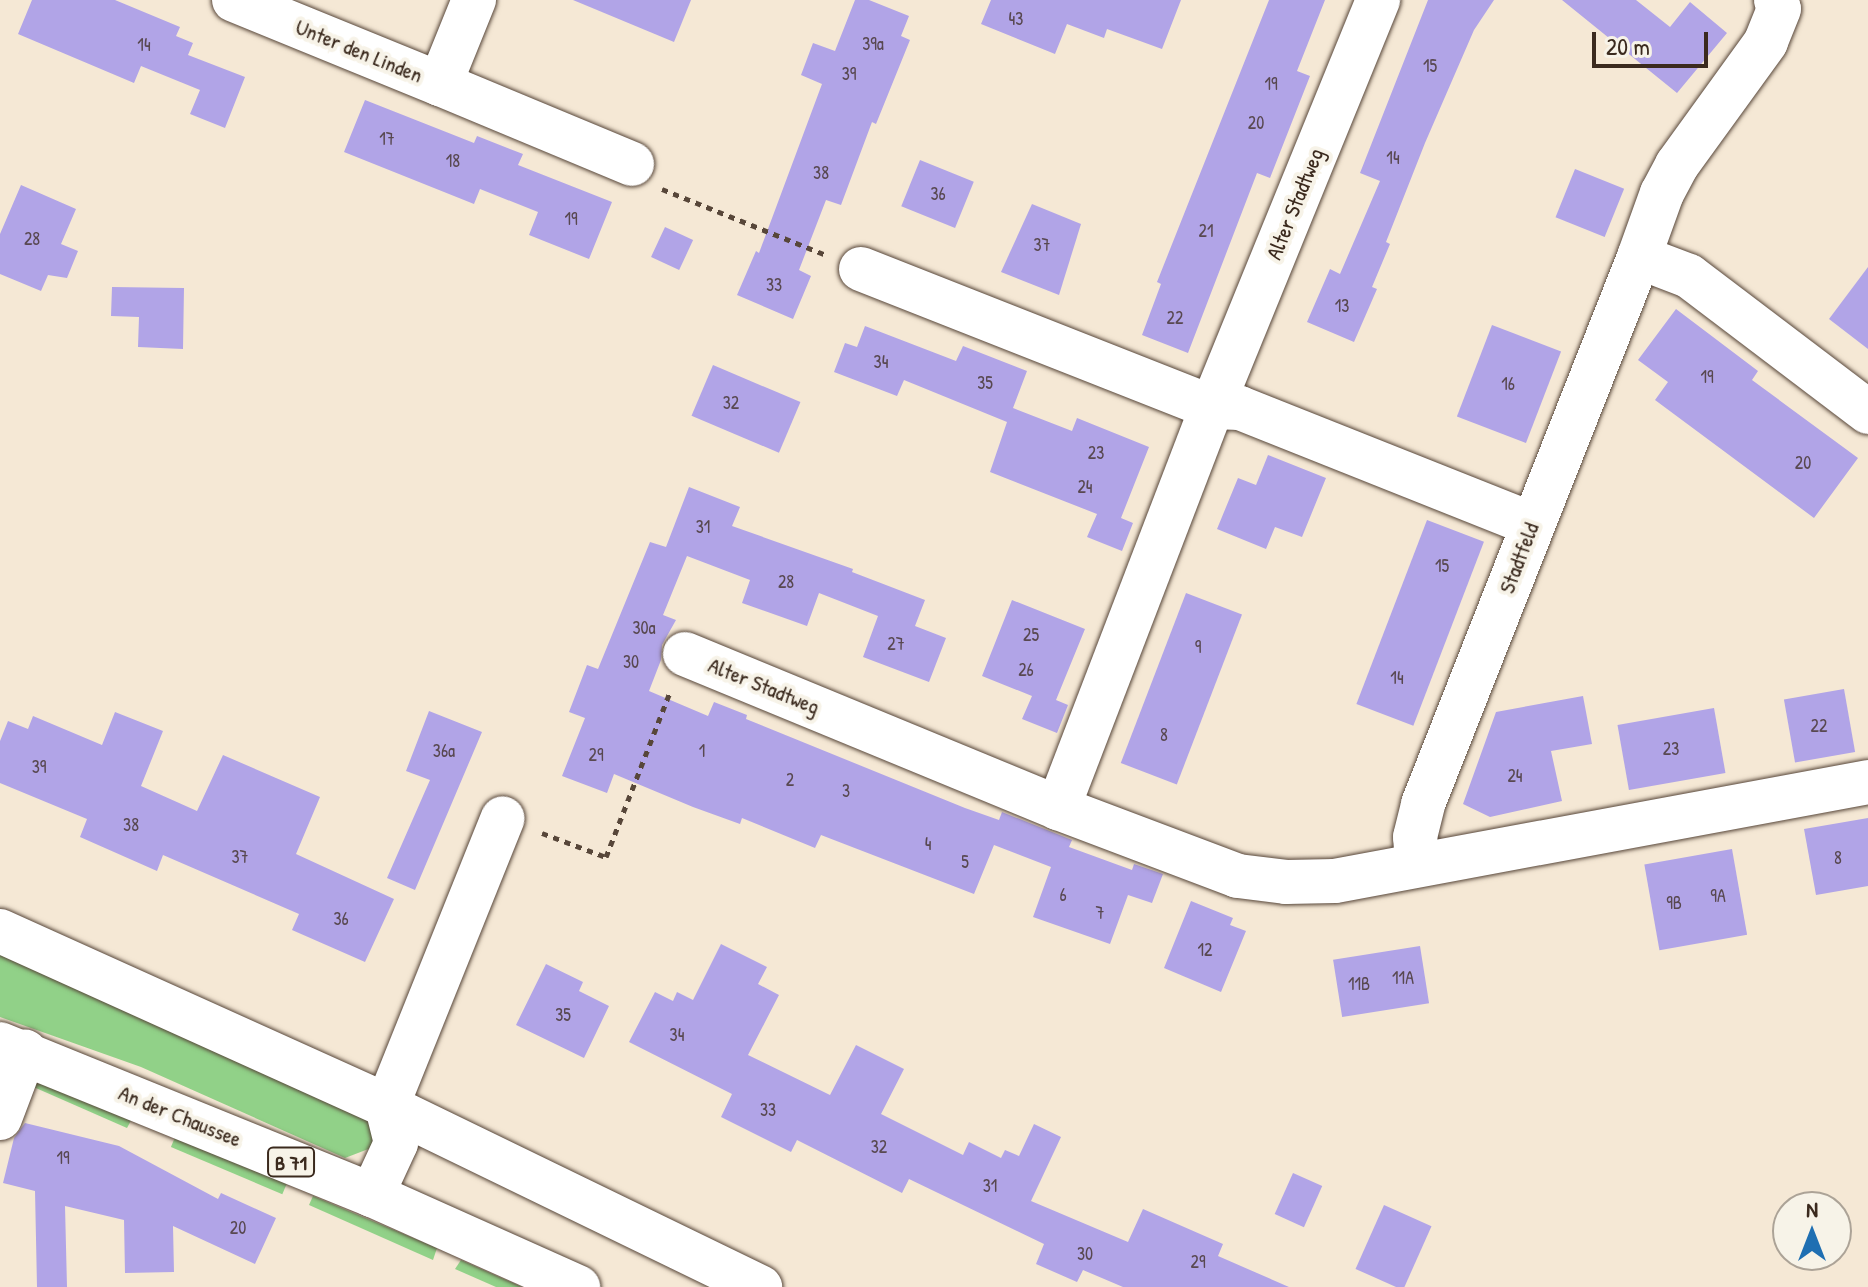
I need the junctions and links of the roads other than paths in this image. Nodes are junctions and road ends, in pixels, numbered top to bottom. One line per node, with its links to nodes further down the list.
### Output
1 (234, 0): 5 (street, Unter den Linden)
2 (474, 0): 5 (street, Unter den Linden)
3 (1378, 0): 9 (street, Alter Stadtweg)
4 (1776, 0): 7 (street, Stadtfeld)
5 (440, 84): 6 (street, Unter den Linden)
6 (632, 164)
7 (1639, 257): 10 (street); 11 (street, Stadtfeld)
8 (861, 269): 9 (street)
9 (1212, 407): 11 (street); 14 (street, Alter Stadtweg)
10 (1868, 412)
11 (1532, 524): 16 (street, Stadtfeld)
12 (685, 654): 14 (street, Alter Stadtweg)
13 (1868, 782): 16 (street)
14 (1058, 808): 16 (street, Alter Stadtweg)
15 (503, 818): 19 (street)
16 (1417, 864)
17 (0, 931): 19 (street)
18 (12, 1048): 20 (street); 21 (street, An der Chaussee / B 71)
19 (387, 1106): 21 (street); 23 (street)
20 (0, 1118)
21 (372, 1195): 22 (street, An der Chaussee / B 71)
22 (578, 1287)
23 (760, 1287)

